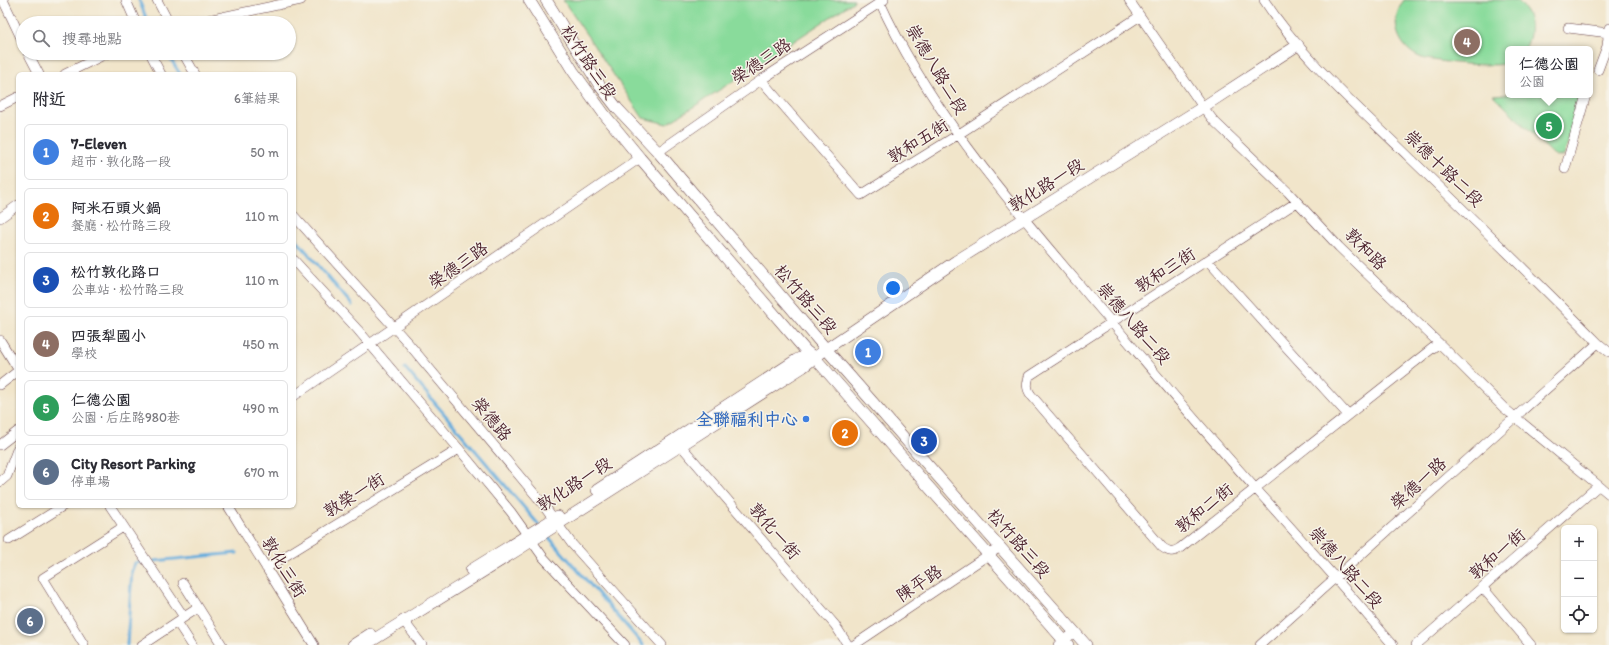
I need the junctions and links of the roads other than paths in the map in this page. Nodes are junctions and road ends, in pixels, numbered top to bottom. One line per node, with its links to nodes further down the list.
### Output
1 (3, 0): 14 (street)
2 (126, 0): 10 (street)
3 (158, 0): 11 (street)
4 (301, 0): 12 (street)
5 (529, 0): 34 (street, 松竹路三段)
6 (546, 0): 33 (street, 松竹路三段)
7 (1129, 0): 13 (street, 敦和路)
8 (1264, 0): 17 (street, 崇德十路二段)
9 (881, 1): 27 (street, 榮德三路); 32 (street, 崇德八路二段)
10 (133, 16)
11 (166, 16)
12 (227, 16)
13 (1140, 16): 31 (street, 敦和路); 32 (street, 敦和五街)
14 (16, 27)
15 (1568, 28): 16 (street)
16 (1609, 32): 22 (street)
17 (1298, 45): 31 (street, 敦化路一段); 47 (street, 崇德十路二段)
18 (32, 60): 23 (street)
19 (94, 60): 24 (street)
20 (154, 60): 25 (street)
21 (186, 60): 26 (street)
22 (1598, 70)
23 (38, 72)
24 (69, 72)
25 (160, 72)
26 (192, 72)
27 (761, 80): 32 (street, 敦和五街); 33 (street, 榮德三路)
28 (16, 98): 30 (street)
29 (1585, 98): 35 (street)
30 (0, 106)
31 (1203, 107): 36 (street, 敦和路); 40 (street, 敦化路一段)
32 (959, 134): 40 (street, 崇德八路二段)
33 (658, 152): 49 (street, 松竹路三段)
34 (640, 158): 44 (street, 榮德三路); 51 (street, 松竹路三段)
35 (1565, 170)
36 (1297, 202): 41 (street, 敦和三街); 46 (street, 敦和路)
37 (16, 206): 38 (street)
38 (0, 218)
39 (296, 218): 44 (street, 榮德路)
40 (1024, 219): 43 (street, 崇德八路二段); 49 (street, 敦化路一段)
41 (1208, 261): 43 (street, 敦和三街); 57 (street)
42 (296, 262): 48 (street)
43 (1112, 323): 54 (street, 敦和三街); 66 (street, 崇德八路二段)
44 (394, 328): 48 (street, 榮德三路); 71 (street, 榮德路)
45 (0, 340): 52 (street)
46 (1439, 343): 57 (street, 敦和二街); 58 (street, 敦和路)
47 (1598, 343): 50 (street, 崇德十路二段); 58 (street, 榮德一路)
48 (370, 345): 56 (street, 榮德三路); 62 (street)
49 (826, 349): 51 (street, 敦化路一段); 75 (street, 松竹路三段)
50 (1609, 352)
51 (815, 358): 60 (street, 敦化路一段); 76 (street, 松竹路三段)
52 (16, 367)
53 (16, 372): 55 (street)
54 (1029, 376): 66 (street, 敦和二街)
55 (0, 385)
56 (296, 395)
57 (1348, 415): 66 (street, 敦和二街)
58 (1515, 417): 65 (street, 敦和路); 78 (street, 榮德一路)
59 (16, 433): 61 (street)
60 (678, 443): 71 (street, 敦化路一段); 96 (street, 敦化一街)
61 (0, 445)
62 (459, 449): 73 (street); 77 (street, 敦榮一街)
63 (16, 452): 64 (street)
64 (0, 482)
65 (1598, 486): 67 (street, 敦和路); 80 (street, 敦和一街)
66 (1255, 488): 78 (street, 崇德八路二段)
67 (1609, 494)
68 (60, 508): 74 (street)
69 (111, 508): 72 (street)
70 (229, 508): 77 (street, 敦化三街)
71 (555, 521): 73 (street, 敦化路一段); 95 (street, 榮德路)
72 (123, 527): 82 (street); 86 (street)
73 (529, 538): 83 (street, 敦化路一段); 91 (street, 敦化路一段); 94 (street)
74 (9, 540)
75 (1000, 547): 76 (street, 陳平路); 84 (street, 松竹路三段)
76 (989, 555): 85 (street, 松竹路三段); 97 (street, 陳平路)
77 (266, 568): 90 (street, 敦化三街)
78 (1336, 578): 99 (street, 榮德一路); 100 (street, 崇德八路二段)
79 (183, 582): 81 (street)
80 (1483, 588): 101 (street, 敦和一街); 102 (street)
81 (198, 608): 82 (street); 89 (street)
82 (180, 619): 87 (street); 88 (street)
83 (403, 620): 92 (street, 敦化路一段); 93 (street)
84 (1075, 632): 85 (street); 98 (street, 松竹路三段)
85 (1063, 643)
86 (84, 645)
87 (142, 645)
88 (192, 645)
89 (222, 645)
90 (314, 645)
91 (353, 645)
92 (365, 645)
93 (422, 645)
94 (625, 645)
95 (662, 645)
96 (848, 645)
97 (854, 645)
98 (1086, 645)
99 (1260, 645)
100 (1393, 645)
101 (1416, 645)
102 (1531, 645)

